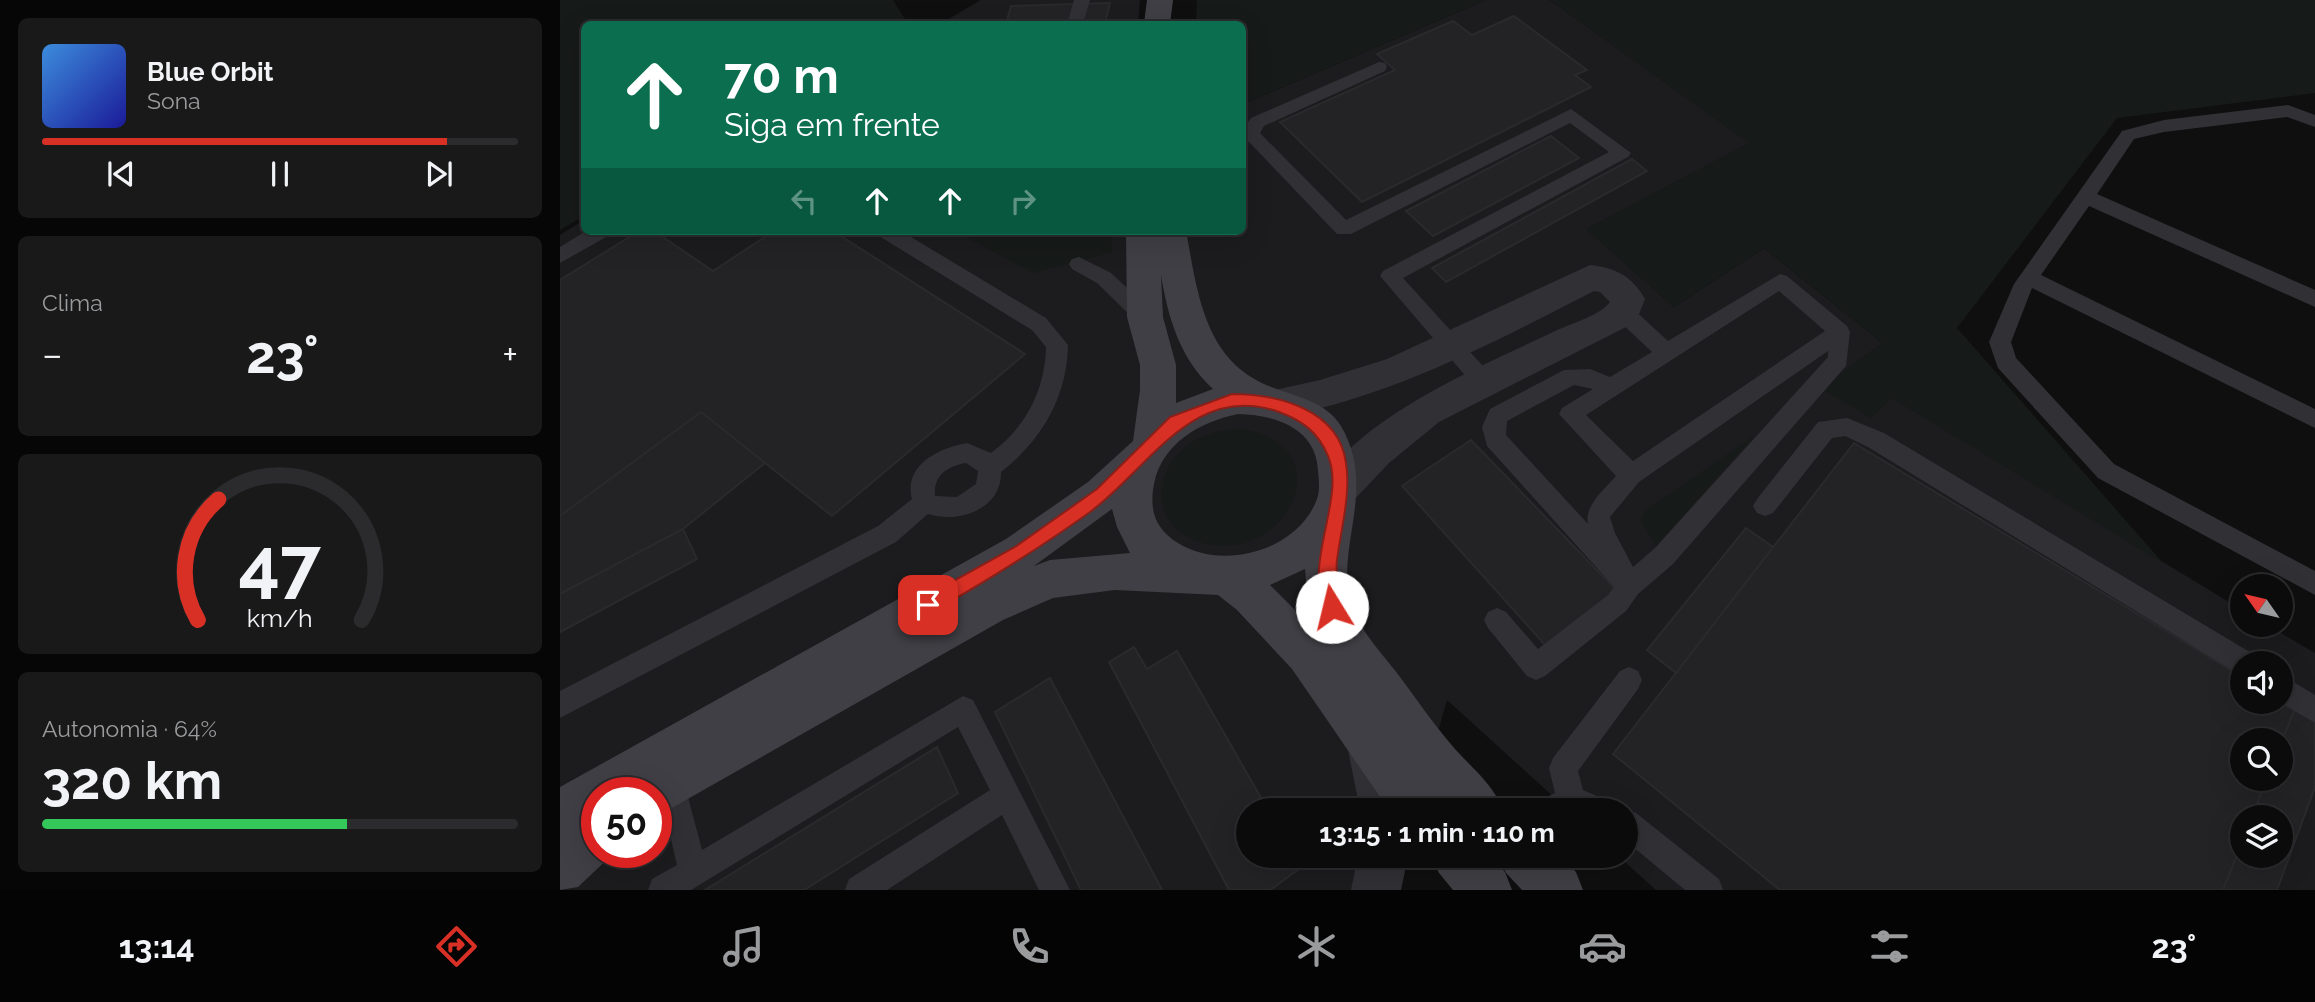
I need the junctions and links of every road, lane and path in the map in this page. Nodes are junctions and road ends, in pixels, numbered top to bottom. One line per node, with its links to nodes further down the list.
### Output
1 (1082, 0): 3 (lane)
2 (1160, 0): 4 (main road)
3 (1076, 21)
4 (1157, 21)
5 (1379, 66): 7 (lane)
6 (2315, 121): 8 (lane)
7 (1247, 136): 20 (lane)
8 (2085, 197): 15 (lane); 16 (lane)
9 (594, 235): 13 (lane)
10 (893, 235): 27 (lane)
11 (1142, 235): 18 (main road)
12 (1171, 235): 24 (main road)
13 (560, 256)
14 (1079, 264): 18 (lane)
15 (2029, 278): 25 (lane); 33 (lane)
16 (2315, 299)
17 (1624, 313): 20 (street); 21 (lane); 22 (street)
18 (1145, 317): 26 (main road)
19 (1840, 332): 21 (lane); 28 (lane); 34 (lane)
20 (1454, 345): 22 (lane); 24 (street)
21 (1665, 351): 23 (lane)
22 (1483, 382): 29 (street)
23 (1611, 387): 28 (lane); 34 (lane)
24 (1270, 401): 26 (main road); 29 (main road)
25 (2315, 419)
26 (1149, 446): 32 (main road); 50 (main road)
27 (990, 467): 30 (lane); 30 (lane)
28 (1631, 475): 34 (lane)
29 (1337, 497): 32 (main road); 47 (main road)
30 (925, 503): 39 (lane)
31 (1765, 506): 36 (lane)
32 (1210, 574): 42 (main road); 43 (main road)
33 (2315, 584)
34 (1629, 586): 35 (lane)
35 (1497, 620)
36 (2230, 655)
37 (1629, 680): 48 (lane)
38 (2293, 696): 41 (lane)
39 (560, 705)
40 (963, 709): 44 (lane); 59 (lane)
41 (2315, 710)
42 (1370, 744): 45 (street); 46 (main road)
43 (672, 784)
44 (1008, 795): 61 (lane); 62 (lane)
45 (1381, 798)
46 (1409, 798)
47 (1468, 798)
48 (1571, 798)
49 (672, 811): 59 (lane)
50 (560, 814)
51 (1638, 833): 66 (lane)
52 (581, 836): 53 (main road)
53 (560, 848)
54 (581, 850): 58 (main road)
55 (1380, 868): 63 (street)
56 (1467, 868): 64 (main road)
57 (1535, 868): 65 (main road)
58 (560, 869)
59 (693, 872): 60 (lane)
60 (663, 890)
61 (860, 890)
62 (1055, 890)
63 (1376, 890)
64 (1487, 890)
65 (1558, 890)
66 (1708, 890)

